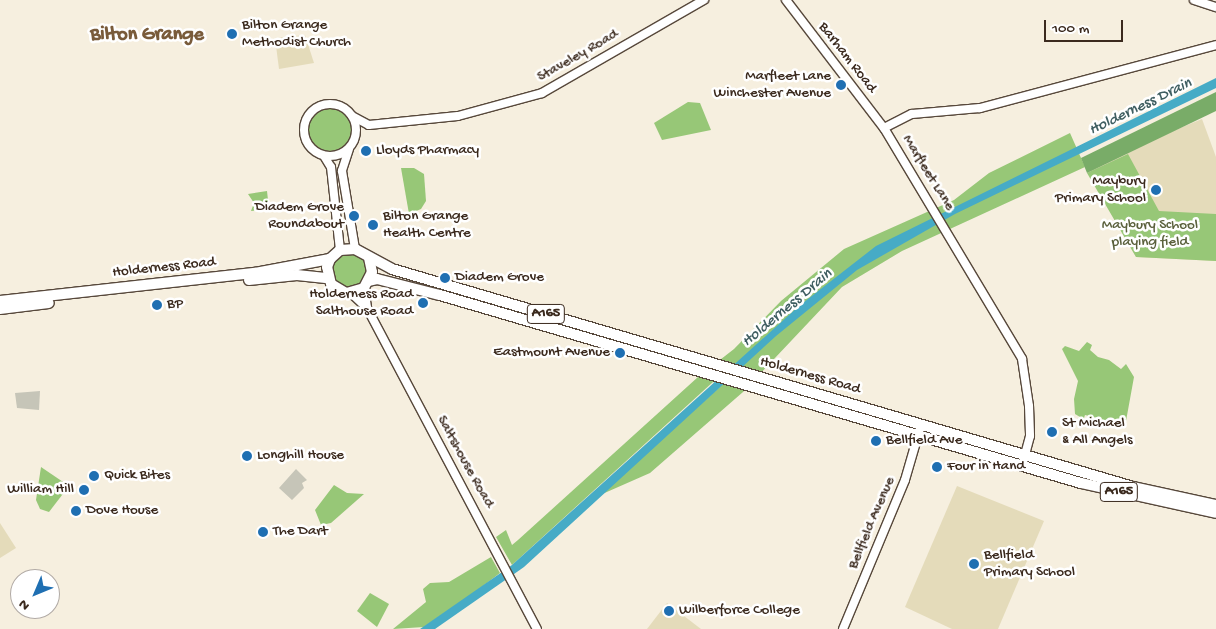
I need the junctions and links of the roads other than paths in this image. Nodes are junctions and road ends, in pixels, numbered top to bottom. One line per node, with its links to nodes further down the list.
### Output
1 (704, 0): 7 (street, Staveley Road)
2 (1194, 0): 4 (street)
3 (784, 1): 8 (street, Barham Road)
4 (1216, 7)
5 (1216, 45): 8 (street, Marfleet Lane)
6 (352, 116): 7 (street); 9 (street); 11 (street)
7 (369, 125): 9 (street)
8 (884, 128): 24 (street, Marfleet Lane)
9 (355, 136): 10 (street)
10 (349, 149): 11 (street); 12 (street)
11 (324, 156): 13 (street)
12 (355, 248): 13 (highway); 14 (highway, A165)
13 (340, 250): 15 (highway)
14 (369, 258): 17 (highway); 22 (highway, Holderness Road / A165)
15 (330, 259): 16 (highway); 19 (highway, Holderness Road)
16 (328, 278): 18 (highway); 21 (highway, Holderness Road)
17 (367, 285): 18 (highway, A165); 20 (street, Saltshouse Road); 23 (highway, Holderness Road / A165)
18 (351, 293): 20 (street, Saltshouse Road)
19 (0, 301)
20 (367, 308): 27 (street, Saltshouse Road)
21 (0, 310)
22 (921, 425): 23 (street, Bellfield Avenue); 24 (highway, Holderness Road / A165)
23 (918, 437): 24 (highway, Holderness Road / A165); 28 (street, Bellfield Avenue)
24 (1024, 461): 25 (highway, Holderness Road / A165); 26 (highway, Holderness Road / A165)
25 (1216, 505)
26 (1216, 513)
27 (536, 629)
28 (843, 629)

